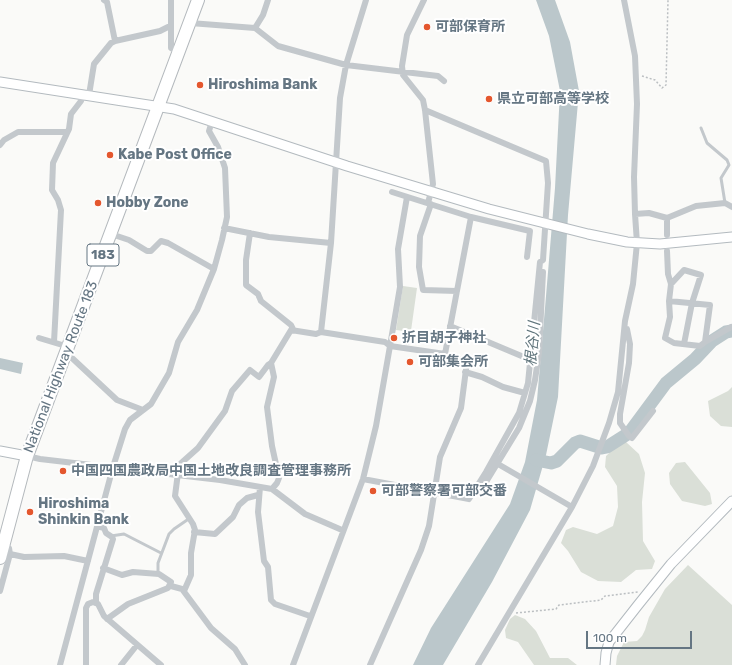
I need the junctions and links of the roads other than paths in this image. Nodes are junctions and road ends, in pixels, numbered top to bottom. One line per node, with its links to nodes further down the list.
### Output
1 (104, 0): 11 (street)
2 (171, 0): 9 (street)
3 (198, 0): 8 (highway, National Highway Route 183 / 183)
4 (268, 0): 10 (street)
5 (366, 0): 13 (street)
6 (424, 0): 14 (street)
7 (624, 0): 31 (street)
8 (190, 23): 10 (street); 12 (highway, National Highway Route 183 / 183)
9 (170, 26): 11 (street); 12 (street)
10 (255, 28): 13 (street)
11 (116, 41): 17 (street)
12 (179, 53): 18 (highway, National Highway Route 183 / 183)
13 (346, 65): 14 (street); 24 (street)
14 (403, 71): 15 (street); 19 (street)
15 (444, 81)
16 (0, 82): 17 (street)
17 (86, 95): 18 (street); 22 (street)
18 (159, 106): 20 (street); 37 (highway, National Highway Route 183 / 183)
19 (425, 110): 26 (street); 34 (street)
20 (212, 121): 24 (street); 35 (street)
21 (700, 128): 29 (lane)
22 (68, 132): 23 (street); 56 (street)
23 (0, 144)
24 (336, 163): 26 (street); 40 (street)
25 (392, 192): 27 (street)
26 (432, 192): 28 (street); 34 (street)
27 (407, 197): 28 (street); 59 (street)
28 (430, 204): 32 (street); 47 (street)
29 (726, 204): 30 (street); 33 (street)
30 (732, 207)
31 (636, 214): 33 (street); 41 (street)
32 (471, 217): 43 (street); 47 (street)
33 (667, 218): 38 (street)
34 (548, 225): 41 (street); 44 (street)
35 (224, 228): 36 (street); 45 (street)
36 (250, 233): 40 (street); 53 (street)
37 (111, 234): 45 (street); 60 (highway, National Highway Route 183 / 183)
38 (667, 235)
39 (732, 237): 41 (street)
40 (331, 243): 54 (street)
41 (637, 243): 50 (street)
42 (667, 251): 46 (street)
43 (527, 257)
44 (543, 260): 62 (street); 70 (street)
45 (214, 269): 66 (street)
46 (671, 284): 48 (street); 49 (street)
47 (456, 291): 51 (street)
48 (669, 301): 49 (street); 58 (street)
49 (692, 303): 57 (street); 58 (street)
50 (625, 321): 67 (street); 80 (street)
51 (450, 326): 61 (street); 62 (street)
52 (731, 327): 57 (street)
53 (293, 329): 54 (street); 63 (street)
54 (321, 332): 59 (street)
55 (39, 338): 56 (street)
56 (54, 342): 60 (street)
57 (706, 342): 58 (street)
58 (684, 344)
59 (390, 346): 61 (street); 73 (street)
60 (67, 351): 66 (street); 69 (highway, National Highway Route 183 / 183)
61 (445, 354): 64 (street)
62 (531, 360): 65 (street)
63 (271, 364): 72 (street); 75 (street)
64 (465, 372): 65 (street); 76 (street)
65 (525, 393): 78 (street)
66 (143, 410): 71 (street)
67 (653, 411)
68 (0, 451): 69 (street)
69 (27, 456): 71 (street); 86 (highway, National Highway Route 183 / 183)
70 (500, 465): 78 (street); 80 (street)
71 (113, 467): 72 (street); 82 (street)
72 (177, 475): 74 (street); 81 (street)
73 (363, 479): 76 (street); 83 (street)
74 (260, 487): 75 (street); 77 (street)
75 (272, 489): 83 (street)
76 (433, 492): 78 (street); 104 (street)
77 (258, 495): 84 (street); 95 (street)
78 (469, 499)
79 (732, 501): 106 (street)
80 (571, 506): 105 (street)
81 (190, 518): 84 (street); 87 (lane)
82 (97, 526): 85 (street); 88 (street)
83 (342, 530): 95 (street)
84 (194, 532): 93 (street)
85 (111, 536): 87 (lane); 89 (street)
86 (4, 548): 88 (street); 92 (street)
87 (162, 553): 90 (lane)
88 (88, 561): 98 (street)
89 (103, 568): 90 (street); 94 (street)
90 (158, 574): 91 (street)
91 (171, 586): 93 (street); 96 (street)
92 (0, 591)
93 (184, 591): 102 (street)
94 (96, 602): 96 (street); 99 (street)
95 (310, 616): 103 (street)
96 (107, 619): 97 (street)
97 (137, 644): 100 (street); 101 (street)
98 (60, 665)
99 (86, 665)
100 (121, 665)
101 (161, 665)
102 (245, 665)
103 (292, 665)
104 (370, 665)
105 (478, 665)
106 (605, 665)

